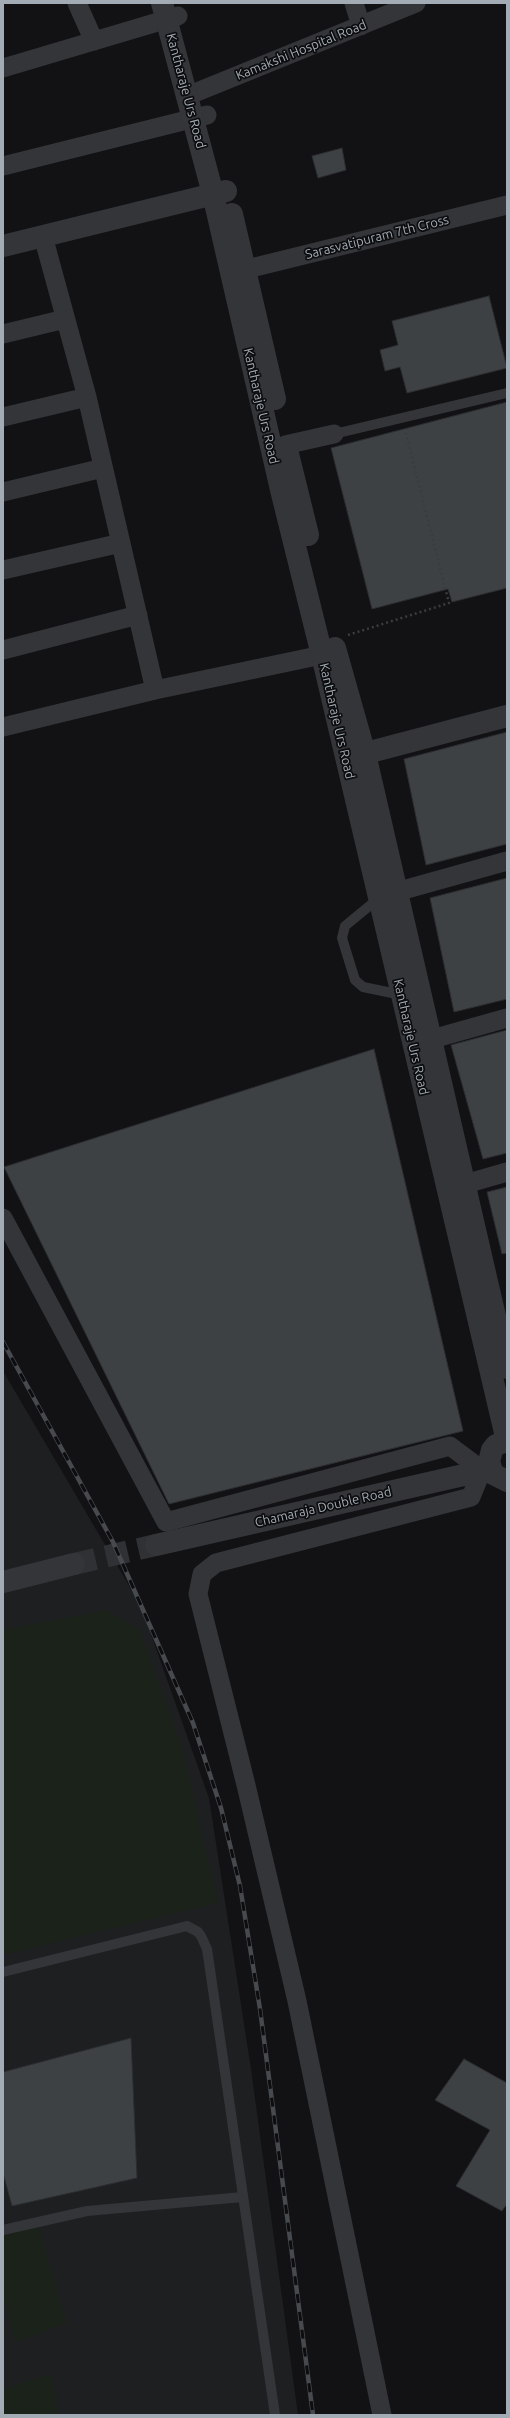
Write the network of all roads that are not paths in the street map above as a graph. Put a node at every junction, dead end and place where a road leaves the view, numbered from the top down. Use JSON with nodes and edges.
{"nodes":[{"id":1,"x":77,"y":3,"type":"edge"},
{"id":2,"x":354,"y":3,"type":"edge"},
{"id":3,"x":416,"y":3,"type":"edge"},
{"id":4,"x":170,"y":10,"type":"edge"},
{"id":5,"x":361,"y":26,"type":"junction"},
{"id":6,"x":94,"y":41,"type":"junction"},
{"id":7,"x":3,"y":68,"type":"edge"},
{"id":8,"x":193,"y":94,"type":"junction"},
{"id":9,"x":200,"y":118,"type":"junction"},
{"id":10,"x":3,"y":166,"type":"edge"},
{"id":11,"x":220,"y":192,"type":"junction"},
{"id":12,"x":507,"y":205,"type":"edge"},
{"id":13,"x":43,"y":236,"type":"junction"},
{"id":14,"x":3,"y":246,"type":"edge"},
{"id":15,"x":247,"y":269,"type":"junction"},
{"id":16,"x":65,"y":319,"type":"junction"},
{"id":17,"x":3,"y":334,"type":"edge"},
{"id":18,"x":507,"y":393,"type":"edge"},
{"id":19,"x":87,"y":397,"type":"junction"},
{"id":20,"x":3,"y":417,"type":"edge"},
{"id":21,"x":334,"y":434,"type":"joint"},
{"id":22,"x":285,"y":445,"type":"junction"},
{"id":23,"x":103,"y":468,"type":"junction"},
{"id":24,"x":3,"y":492,"type":"edge"},
{"id":25,"x":121,"y":543,"type":"junction"},
{"id":26,"x":3,"y":570,"type":"edge"},
{"id":27,"x":138,"y":615,"type":"junction"},
{"id":28,"x":328,"y":647,"type":"junction"},
{"id":29,"x":3,"y":650,"type":"edge"},
{"id":30,"x":155,"y":690,"type":"junction"},
{"id":31,"x":507,"y":716,"type":"edge"},
{"id":32,"x":3,"y":727,"type":"edge"},
{"id":33,"x":356,"y":756,"type":"junction"},
{"id":34,"x":507,"y":861,"type":"edge"},
{"id":35,"x":387,"y":895,"type":"junction"},
{"id":36,"x":402,"y":995,"type":"junction"},
{"id":37,"x":507,"y":1018,"type":"edge"},
{"id":38,"x":422,"y":1042,"type":"junction"},
{"id":39,"x":507,"y":1172,"type":"edge"},
{"id":40,"x":465,"y":1184,"type":"junction"},
{"id":41,"x":3,"y":1218,"type":"edge"},
{"id":42,"x":506,"y":1361,"type":"edge"},
{"id":43,"x":507,"y":1441,"type":"edge"},
{"id":44,"x":493,"y":1473,"type":"edge"},
{"id":45,"x":156,"y":1545,"type":"tunnel mouth"},
{"id":46,"x":74,"y":1564,"type":"tunnel mouth"},
{"id":47,"x":3,"y":1582,"type":"edge"},
{"id":48,"x":3,"y":1972,"type":"edge"},
{"id":49,"x":243,"y":2197,"type":"junction"},
{"id":50,"x":3,"y":2230,"type":"edge"},
{"id":51,"x":275,"y":2415,"type":"edge"},
{"id":52,"x":382,"y":2415,"type":"edge"}],
"edges":[{"from":1,"to":6,"type":"street"},
{"from":2,"to":5,"type":"street"},
{"from":3,"to":5,"type":"street","name":"Kamakshi Hospital Road"},
{"from":4,"to":6,"type":"street"},
{"from":4,"to":8,"type":"street","name":"Kantharaje Urs Road"},
{"from":5,"to":8,"type":"street","name":"Kamakshi Hospital Road"},
{"from":6,"to":7,"type":"street"},
{"from":8,"to":9,"type":"street","name":"Kantharaje Urs Road"},
{"from":9,"to":10,"type":"street"},
{"from":9,"to":11,"type":"street","name":"Kantharaje Urs Road"},
{"from":11,"to":13,"type":"street"},
{"from":11,"to":15,"type":"street","name":"Kantharaje Urs Road"},
{"from":11,"to":28,"type":"street","name":"Kantharaje Urs Road"},
{"from":12,"to":15,"type":"street","name":"Sarasvatipuram 7th Cross"},
{"from":13,"to":14,"type":"street"},
{"from":13,"to":16,"type":"street"},
{"from":15,"to":22,"type":"street","name":"Kantharaje Urs Road"},
{"from":16,"to":17,"type":"street"},
{"from":16,"to":19,"type":"street"},
{"from":18,"to":21,"type":"lane"},
{"from":19,"to":20,"type":"street"},
{"from":19,"to":23,"type":"street"},
{"from":21,"to":22,"type":"street"},
{"from":22,"to":28,"type":"street","name":"Kantharaje Urs Road"},
{"from":23,"to":24,"type":"street"},
{"from":23,"to":25,"type":"street"},
{"from":25,"to":26,"type":"street"},
{"from":25,"to":27,"type":"street"},
{"from":27,"to":29,"type":"street"},
{"from":27,"to":30,"type":"street"},
{"from":28,"to":30,"type":"street"},
{"from":28,"to":33,"type":"street","name":"Kantharaje Urs Road"},
{"from":30,"to":32,"type":"street"},
{"from":31,"to":33,"type":"street"},
{"from":33,"to":35,"type":"street","name":"Kantharaje Urs Road"},
{"from":34,"to":35,"type":"street"},
{"from":35,"to":36,"type":"street","name":"Kantharaje Urs Road"},
{"from":35,"to":36,"type":"lane"},
{"from":35,"to":38,"type":"street","name":"Kantharaje Urs Road"},
{"from":36,"to":38,"type":"street","name":"Kantharaje Urs Road"},
{"from":37,"to":38,"type":"street"},
{"from":38,"to":40,"type":"street","name":"Kantharaje Urs Road"},
{"from":38,"to":43,"type":"street","name":"Kantharaje Urs Road"},
{"from":39,"to":40,"type":"street"},
{"from":40,"to":42,"type":"street","name":"Kantharaje Urs Road"},
{"from":41,"to":44,"type":"street"},
{"from":43,"to":44,"type":"street"},
{"from":44,"to":45,"type":"street","name":"Chamaraja Double Road"},
{"from":44,"to":52,"type":"street"},
{"from":46,"to":47,"type":"street"},
{"from":48,"to":49,"type":"lane"},
{"from":49,"to":50,"type":"lane"},
{"from":49,"to":51,"type":"lane"}]}
